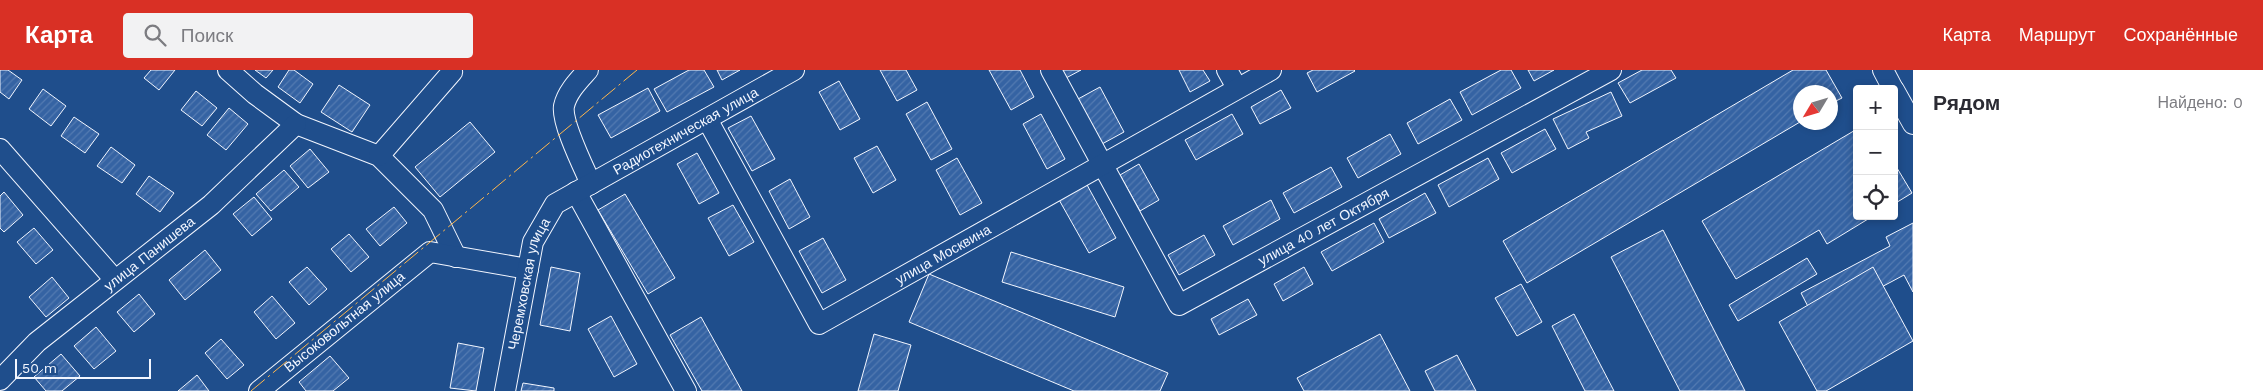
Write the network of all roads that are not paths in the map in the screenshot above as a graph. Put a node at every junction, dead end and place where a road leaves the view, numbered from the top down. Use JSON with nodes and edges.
{"nodes":[{"id":1,"x":228,"y":70,"type":"edge"},
{"id":2,"x":451,"y":70,"type":"edge"},
{"id":3,"x":588,"y":70,"type":"edge"},
{"id":4,"x":794,"y":70,"type":"edge"},
{"id":5,"x":1051,"y":70,"type":"edge"},
{"id":6,"x":1227,"y":70,"type":"edge"},
{"id":7,"x":1271,"y":70,"type":"edge"},
{"id":8,"x":1611,"y":70,"type":"edge"},
{"id":9,"x":1883,"y":70,"type":"edge"},
{"id":10,"x":1892,"y":85,"type":"edge"},
{"id":11,"x":1237,"y":88,"type":"junction"},
{"id":12,"x":1898,"y":96,"type":"edge"},
{"id":13,"x":707,"y":119,"type":"junction"},
{"id":14,"x":296,"y":124,"type":"junction"},
{"id":15,"x":1913,"y":124,"type":"edge"},
{"id":16,"x":0,"y":149,"type":"edge"},
{"id":17,"x":379,"y":156,"type":"junction"},
{"id":18,"x":1102,"y":164,"type":"junction"},
{"id":19,"x":583,"y":188,"type":"junction"},
{"id":20,"x":456,"y":257,"type":"junction"},
{"id":21,"x":528,"y":269,"type":"junction"},
{"id":22,"x":115,"y":280,"type":"junction"},
{"id":23,"x":0,"y":380,"type":"edge"},
{"id":24,"x":259,"y":391,"type":"edge"},
{"id":25,"x":505,"y":391,"type":"edge"},
{"id":26,"x":686,"y":391,"type":"edge"}],
"edges":[{"from":1,"to":14,"type":"street"},
{"from":2,"to":17,"type":"street"},
{"from":3,"to":19,"type":"street"},
{"from":4,"to":13,"type":"street","name":"Радиотехническая улица"},
{"from":5,"to":18,"type":"street"},
{"from":6,"to":11,"type":"street"},
{"from":7,"to":11,"type":"street","name":"улица Москвина"},
{"from":8,"to":18,"type":"street","name":"улица 40 лет Октября"},
{"from":9,"to":10,"type":"street"},
{"from":11,"to":18,"type":"street","name":"улица Москвина"},
{"from":12,"to":15,"type":"street"},
{"from":13,"to":18,"type":"street","name":"улица Москвина"},
{"from":13,"to":19,"type":"street","name":"Радиотехническая улица"},
{"from":14,"to":17,"type":"street"},
{"from":14,"to":22,"type":"street","name":"улица Панишева"},
{"from":16,"to":22,"type":"street"},
{"from":17,"to":20,"type":"street"},
{"from":19,"to":21,"type":"street","name":"Черемховская улица"},
{"from":19,"to":26,"type":"street"},
{"from":20,"to":21,"type":"street"},
{"from":20,"to":24,"type":"street","name":"Высоковольтная улица"},
{"from":21,"to":25,"type":"street","name":"Черемховская улица"},
{"from":22,"to":23,"type":"street","name":"улица Панишева"}]}
